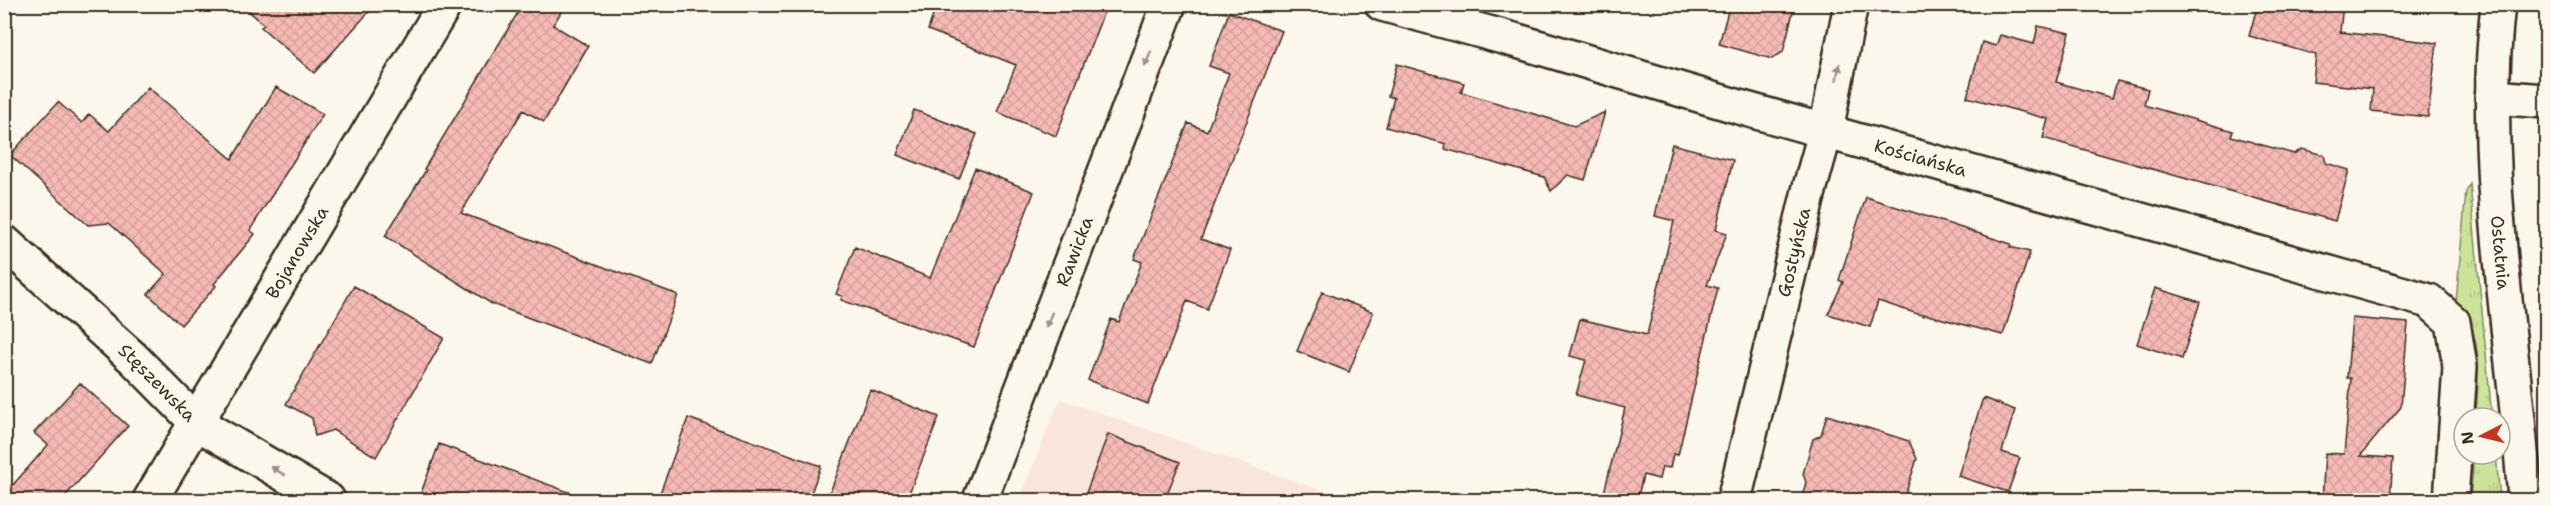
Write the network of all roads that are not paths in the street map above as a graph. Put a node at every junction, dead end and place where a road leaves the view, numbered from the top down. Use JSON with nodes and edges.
{"nodes":[{"id":1,"x":445,"y":4,"type":"edge"},
{"id":2,"x":1169,"y":4,"type":"edge"},
{"id":3,"x":1382,"y":4,"type":"edge"},
{"id":4,"x":1851,"y":4,"type":"edge"},
{"id":5,"x":2498,"y":4,"type":"edge"},
{"id":6,"x":2492,"y":98,"type":"junction"},
{"id":7,"x":2547,"y":101,"type":"edge"},
{"id":8,"x":1826,"y":130,"type":"junction"},
{"id":9,"x":4,"y":242,"type":"edge"},
{"id":10,"x":197,"y":423,"type":"junction"},
{"id":11,"x":150,"y":501,"type":"edge"},
{"id":12,"x":328,"y":501,"type":"edge"},
{"id":13,"x":981,"y":501,"type":"edge"},
{"id":14,"x":1734,"y":501,"type":"edge"},
{"id":15,"x":2451,"y":501,"type":"edge"},
{"id":16,"x":2525,"y":501,"type":"edge"}],
"edges":[{"from":1,"to":10,"type":"street","name":"Bojanowska"},
{"from":2,"to":13,"type":"street","name":"Rawicka","one_way":true},
{"from":3,"to":8,"type":"street","name":"Kościańska"},
{"from":8,"to":4,"type":"street","name":"Gostyńska","one_way":true},
{"from":5,"to":6,"type":"street","name":"Ostatnia"},
{"from":6,"to":7,"type":"street"},
{"from":6,"to":16,"type":"street","name":"Ostatnia"},
{"from":8,"to":14,"type":"street","name":"Gostyńska"},
{"from":8,"to":15,"type":"street","name":"Kościańska"},
{"from":9,"to":10,"type":"street","name":"Stęszewska"},
{"from":10,"to":11,"type":"street","name":"Bojanowska"},
{"from":12,"to":10,"type":"street","name":"Stęszewska","one_way":true}]}
